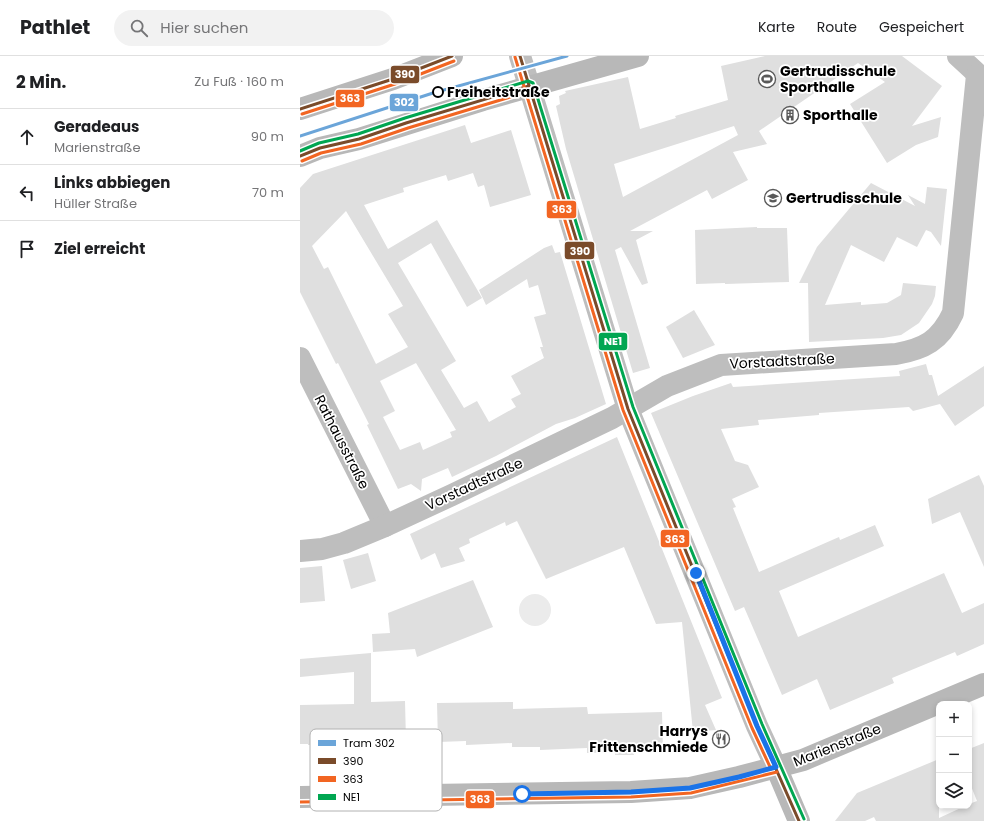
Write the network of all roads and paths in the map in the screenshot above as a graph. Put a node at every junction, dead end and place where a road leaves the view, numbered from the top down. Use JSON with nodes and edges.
{"nodes":[{"id":1,"x":451,"y":56,"type":"edge"},
{"id":2,"x":520,"y":56,"type":"edge"},
{"id":3,"x":638,"y":56,"type":"edge"},
{"id":4,"x":958,"y":56,"type":"edge"},
{"id":5,"x":981,"y":77,"type":"edge"},
{"id":6,"x":529,"y":86,"type":"junction"},
{"id":7,"x":300,"y":109,"type":"edge"},
{"id":8,"x":300,"y":156,"type":"edge"},
{"id":9,"x":300,"y":358,"type":"edge"},
{"id":10,"x":628,"y":409,"type":"junction"},
{"id":11,"x":385,"y":526,"type":"junction"},
{"id":12,"x":300,"y":551,"type":"edge"},
{"id":13,"x":984,"y":684,"type":"edge"},
{"id":14,"x":776,"y":767,"type":"junction"},
{"id":15,"x":442,"y":795,"type":"edge"},
{"id":16,"x":300,"y":797,"type":"edge"},
{"id":17,"x":310,"y":797,"type":"edge"},
{"id":18,"x":798,"y":821,"type":"edge"}],
"edges":[{"from":1,"to":7,"type":"main road"},
{"from":2,"to":6,"type":"street"},
{"from":3,"to":6,"type":"main road"},
{"from":4,"to":5,"type":"street"},
{"from":5,"to":10,"type":"street","name":"Vorstadtstraße"},
{"from":6,"to":8,"type":"main road"},
{"from":6,"to":10,"type":"street"},
{"from":9,"to":11,"type":"street","name":"Rathausstraße"},
{"from":10,"to":11,"type":"street","name":"Vorstadtstraße"},
{"from":10,"to":14,"type":"street"},
{"from":11,"to":12,"type":"street","name":"Vorstadtstraße"},
{"from":13,"to":14,"type":"main road","name":"Marienstraße"},
{"from":14,"to":15,"type":"main road","name":"Marienstraße"},
{"from":14,"to":18,"type":"main road"},
{"from":16,"to":17,"type":"main road","name":"Marienstraße"}]}
